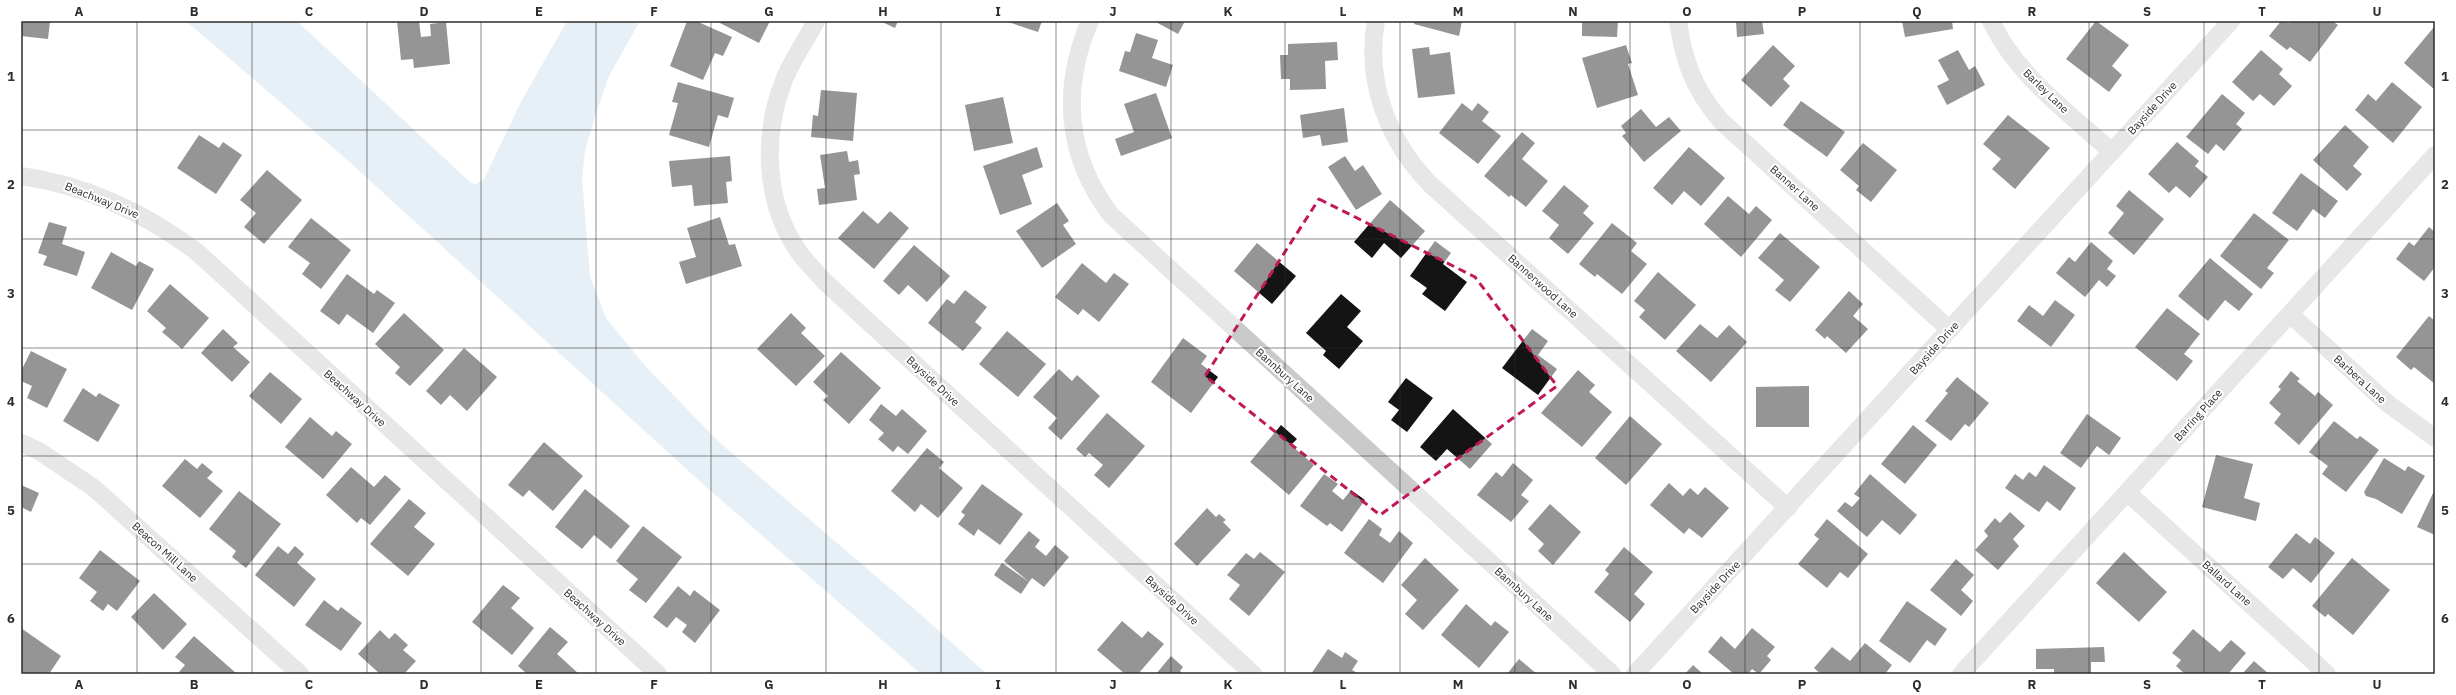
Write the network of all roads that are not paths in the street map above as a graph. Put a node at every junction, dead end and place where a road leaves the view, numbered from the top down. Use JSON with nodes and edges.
{"nodes":[{"id":1,"x":816,"y":21,"type":"edge"},
{"id":2,"x":1090,"y":21,"type":"edge"},
{"id":3,"x":1376,"y":21,"type":"edge"},
{"id":4,"x":1678,"y":21,"type":"edge"},
{"id":5,"x":1991,"y":21,"type":"edge"},
{"id":6,"x":2231,"y":21,"type":"edge"},
{"id":7,"x":2112,"y":152,"type":"junction"},
{"id":8,"x":2435,"y":155,"type":"edge"},
{"id":9,"x":21,"y":176,"type":"edge"},
{"id":10,"x":2290,"y":314,"type":"junction"},
{"id":11,"x":1950,"y":330,"type":"junction"},
{"id":12,"x":2435,"y":438,"type":"edge"},
{"id":13,"x":21,"y":443,"type":"edge"},
{"id":14,"x":2128,"y":493,"type":"junction"},
{"id":15,"x":1788,"y":508,"type":"junction"},
{"id":16,"x":1966,"y":672,"type":"edge"},
{"id":17,"x":300,"y":674,"type":"edge"},
{"id":18,"x":658,"y":674,"type":"edge"},
{"id":19,"x":1253,"y":674,"type":"edge"},
{"id":20,"x":1612,"y":674,"type":"edge"},
{"id":21,"x":1635,"y":674,"type":"edge"},
{"id":22,"x":2327,"y":674,"type":"edge"}],
"edges":[{"from":1,"to":19,"type":"street","name":"Bayside Drive"},
{"from":2,"to":20,"type":"street","name":"Bannbury Lane"},
{"from":3,"to":15,"type":"street","name":"Bannerwood Lane"},
{"from":4,"to":11,"type":"street","name":"Banner Lane"},
{"from":5,"to":7,"type":"street","name":"Barley Lane"},
{"from":6,"to":7,"type":"street","name":"Bayside Drive"},
{"from":7,"to":11,"type":"street","name":"Bayside Drive"},
{"from":8,"to":10,"type":"street","name":"Barring Place"},
{"from":9,"to":18,"type":"street","name":"Beachway Drive"},
{"from":10,"to":12,"type":"street","name":"Barbera Lane"},
{"from":10,"to":14,"type":"street","name":"Barring Place"},
{"from":11,"to":15,"type":"street","name":"Bayside Drive"},
{"from":13,"to":17,"type":"street","name":"Beacon Mill Lane"},
{"from":14,"to":16,"type":"street","name":"Barring Place"},
{"from":14,"to":22,"type":"street","name":"Ballard Lane"},
{"from":15,"to":21,"type":"street","name":"Bayside Drive"}]}
